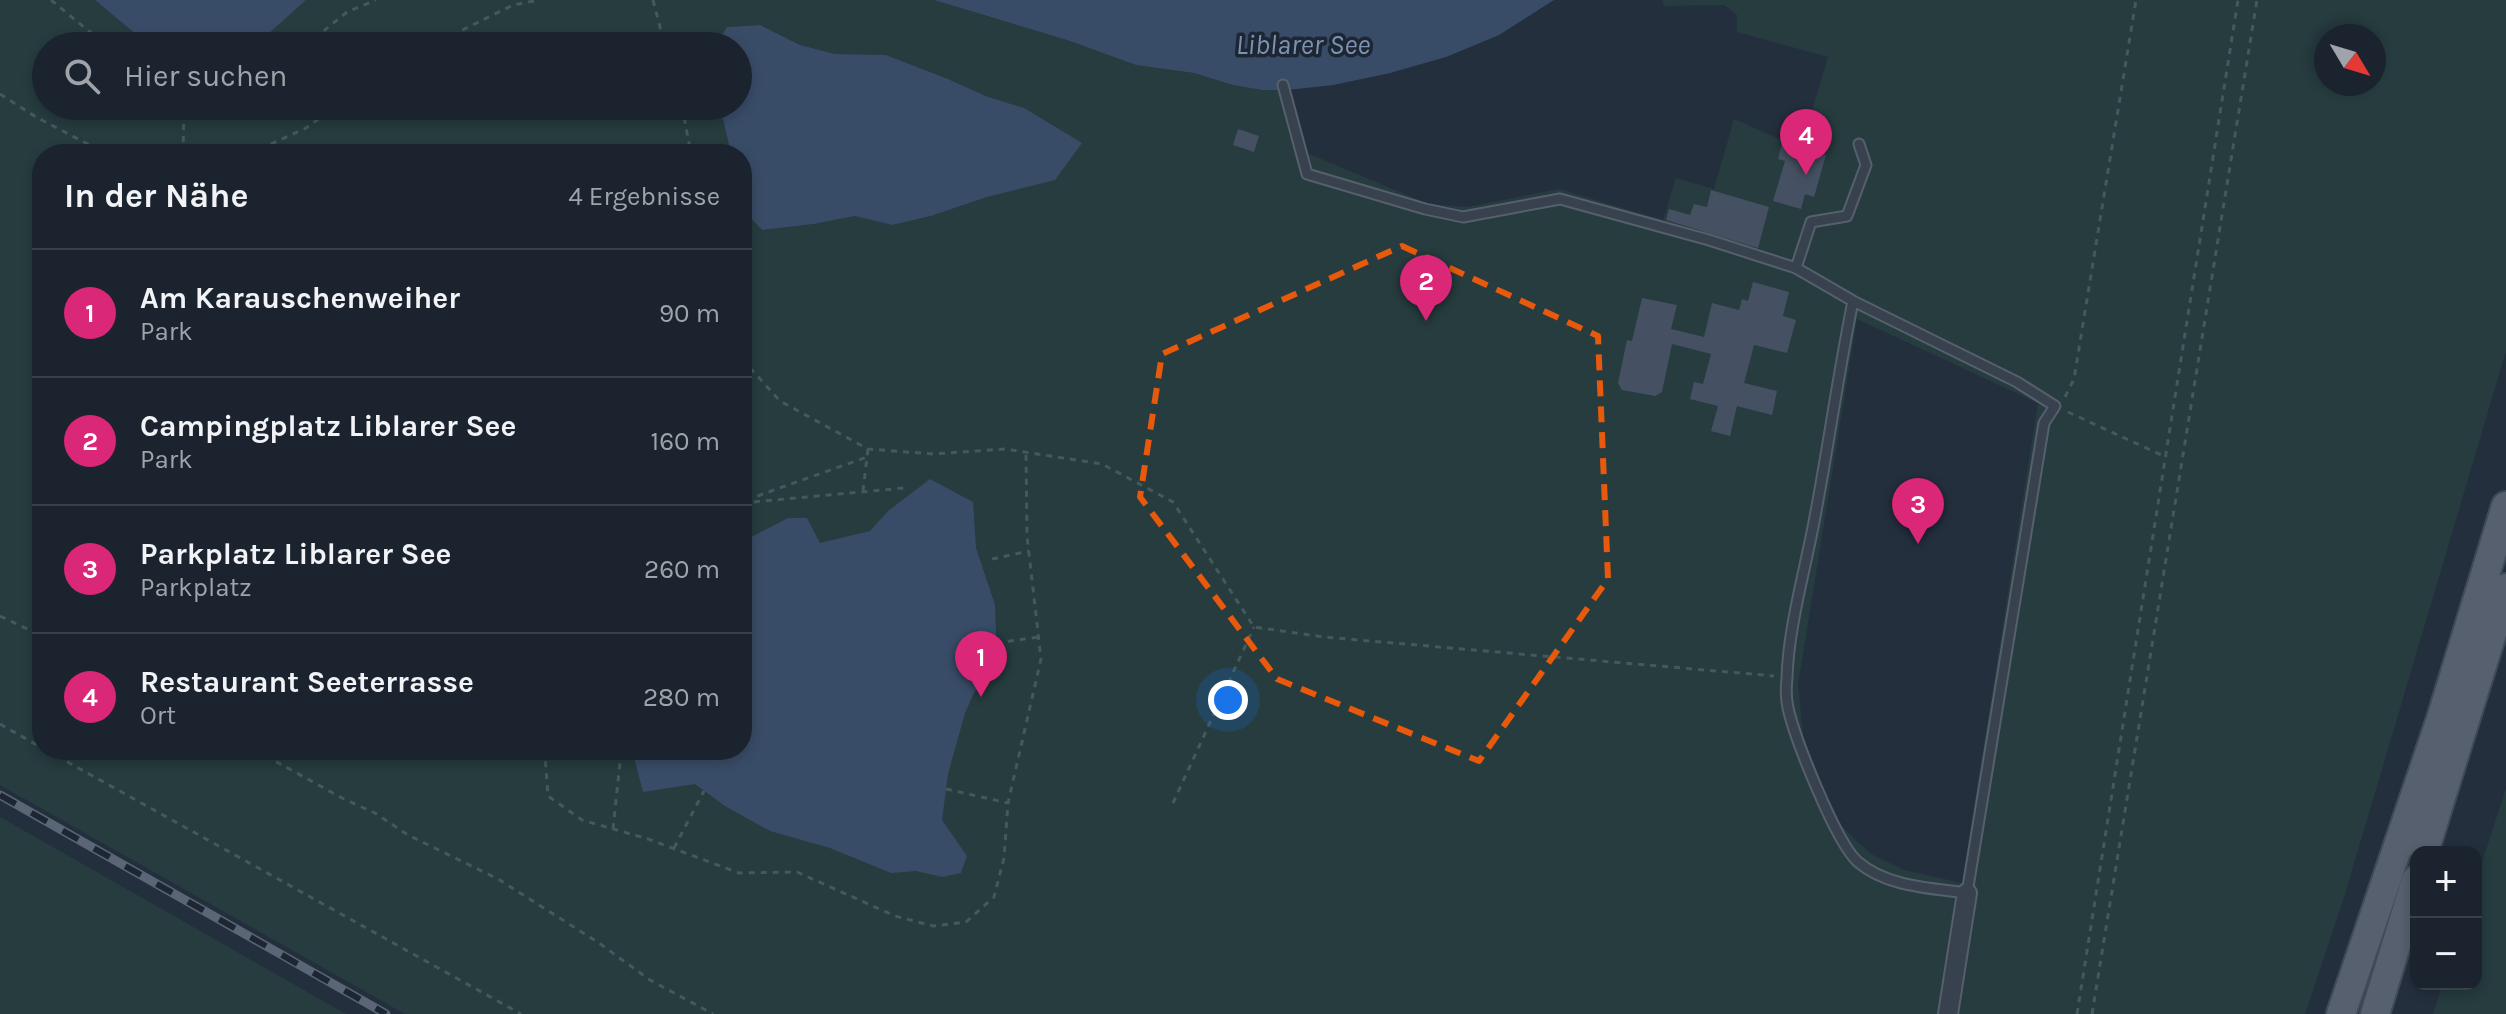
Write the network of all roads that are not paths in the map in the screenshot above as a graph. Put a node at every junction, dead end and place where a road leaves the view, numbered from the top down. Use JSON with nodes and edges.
{"nodes":[{"id":1,"x":1283,"y":85,"type":"dead end"},
{"id":2,"x":1859,"y":144,"type":"dead end"},
{"id":3,"x":1796,"y":268,"type":"junction"},
{"id":4,"x":1853,"y":301,"type":"junction"},
{"id":5,"x":2506,"y":506,"type":"edge"},
{"id":6,"x":2506,"y":588,"type":"edge"},
{"id":7,"x":2426,"y":846,"type":"edge"},
{"id":8,"x":1967,"y":893,"type":"junction"},
{"id":9,"x":2410,"y":900,"type":"edge"},
{"id":10,"x":1948,"y":1014,"type":"edge"},
{"id":11,"x":2341,"y":1014,"type":"edge"},
{"id":12,"x":2375,"y":1014,"type":"edge"}],
"edges":[{"from":1,"to":3,"type":"lane"},
{"from":2,"to":3,"type":"lane"},
{"from":3,"to":4,"type":"lane"},
{"from":4,"to":8,"type":"lane"},
{"from":4,"to":8,"type":"lane"},
{"from":5,"to":11,"type":"main road"},
{"from":6,"to":7,"type":"main road"},
{"from":8,"to":10,"type":"street"},
{"from":9,"to":12,"type":"main road"}]}
